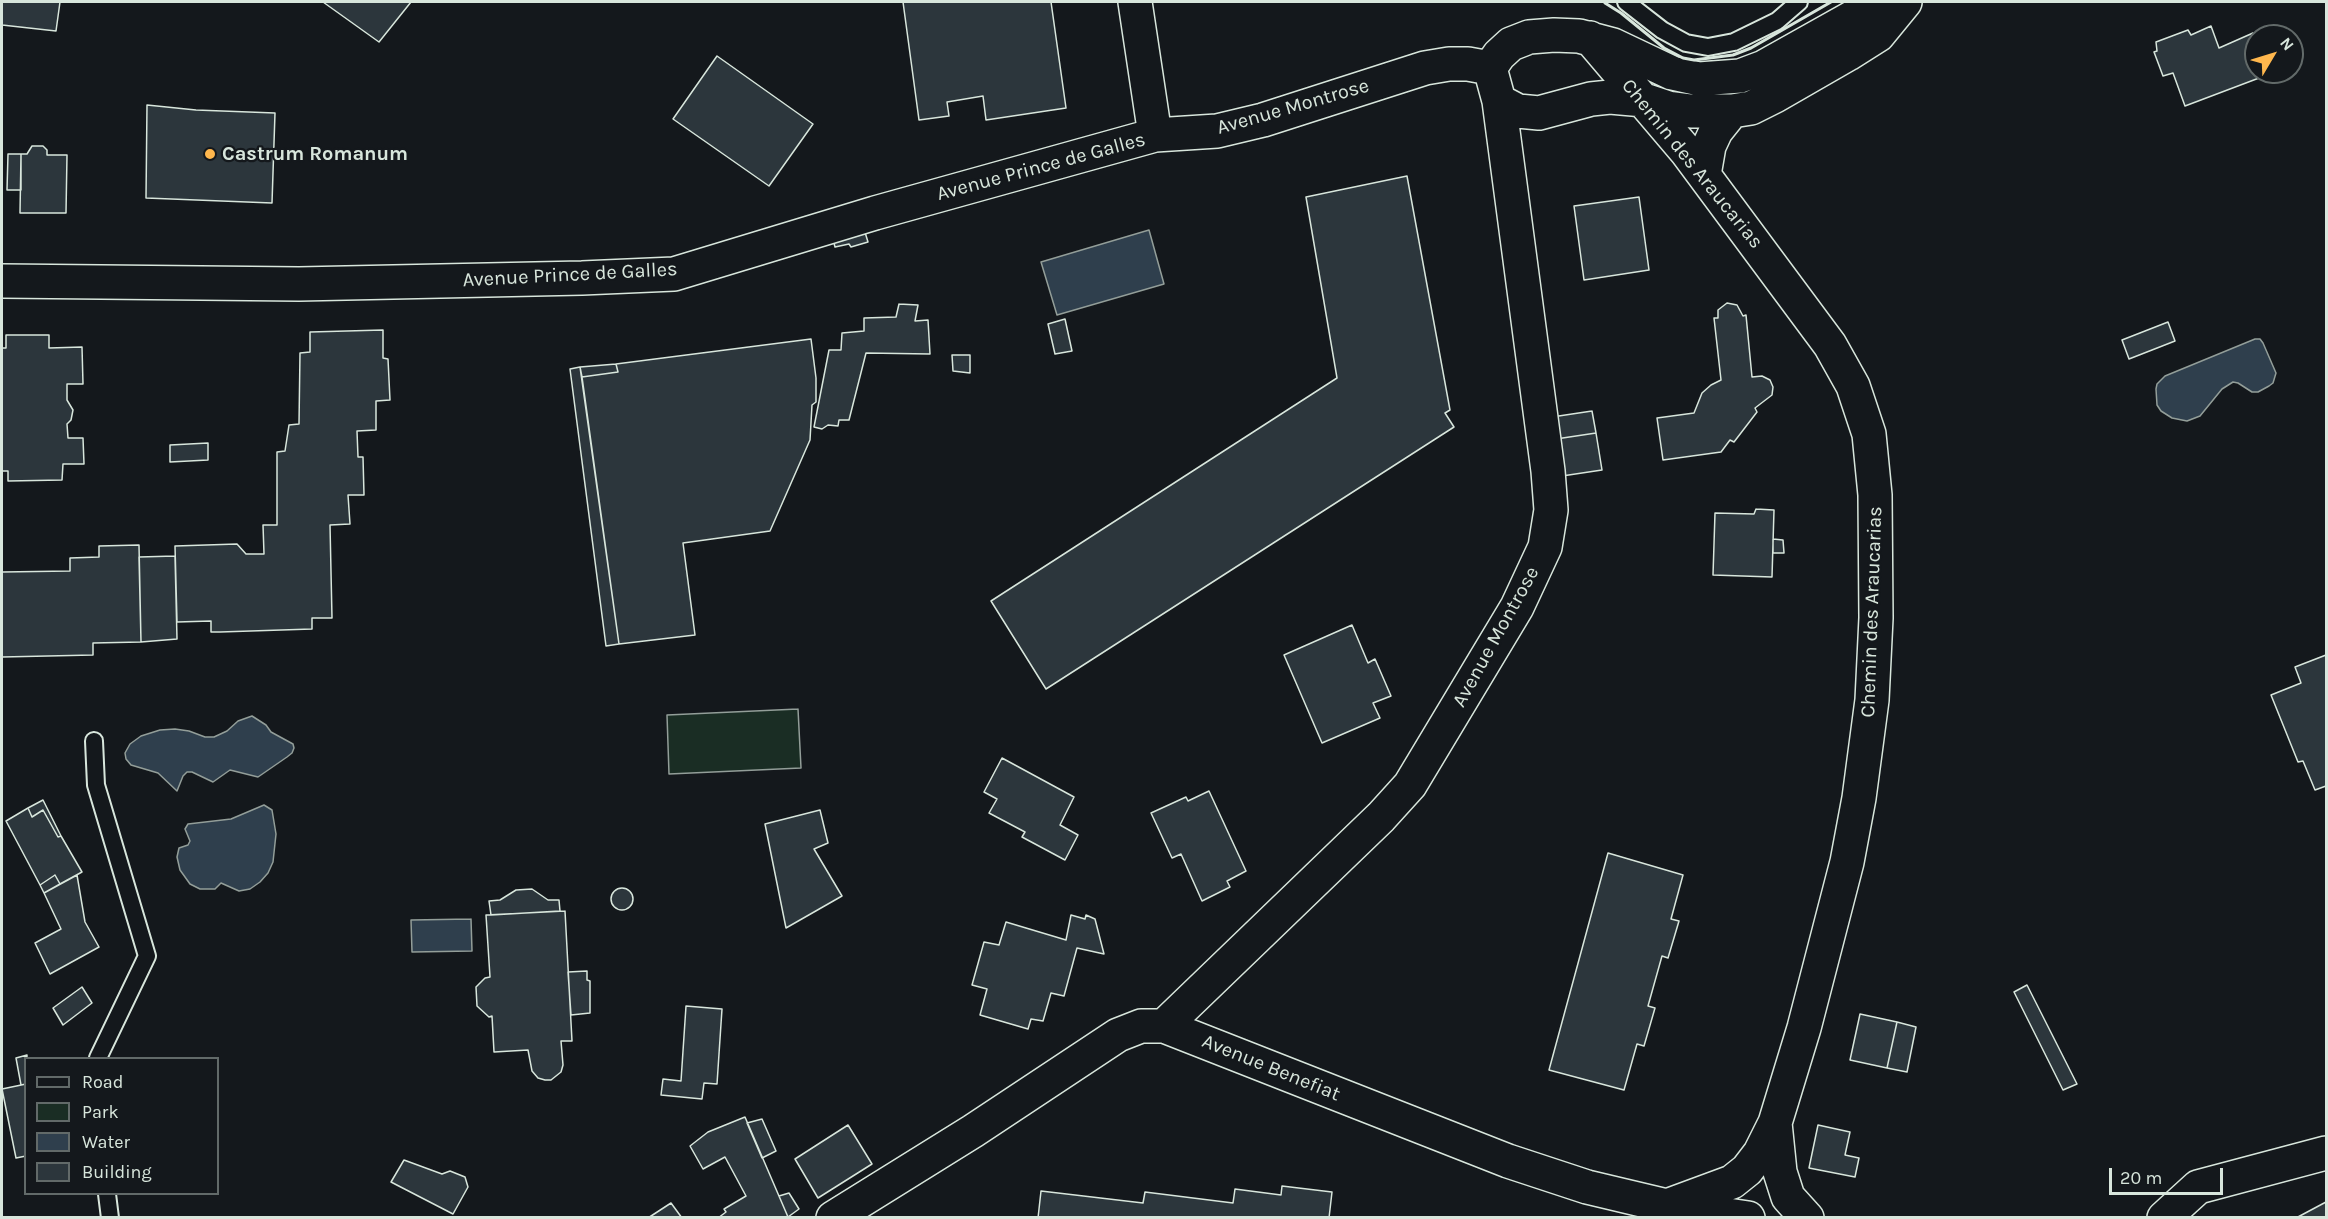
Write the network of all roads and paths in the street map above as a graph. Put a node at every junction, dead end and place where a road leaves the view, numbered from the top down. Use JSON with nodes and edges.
{"nodes":[{"id":1,"x":1135,"y":2,"type":"edge"},
{"id":2,"x":1626,"y":2,"type":"edge"},
{"id":3,"x":1799,"y":2,"type":"edge"},
{"id":4,"x":1896,"y":2,"type":"edge"},
{"id":5,"x":1905,"y":2,"type":"edge"},
{"id":6,"x":1590,"y":38,"type":"junction"},
{"id":7,"x":1490,"y":68,"type":"junction"},
{"id":8,"x":1644,"y":100,"type":"junction"},
{"id":9,"x":1499,"y":101,"type":"junction"},
{"id":10,"x":1732,"y":111,"type":"junction"},
{"id":11,"x":1155,"y":135,"type":"junction"},
{"id":12,"x":1704,"y":175,"type":"junction"},
{"id":13,"x":2,"y":282,"type":"edge"},
{"id":14,"x":94,"y":741,"type":"dead end"},
{"id":15,"x":1164,"y":1026,"type":"junction"},
{"id":16,"x":99,"y":1057,"type":"edge"},
{"id":17,"x":1775,"y":1123,"type":"junction"},
{"id":18,"x":2326,"y":1153,"type":"edge"},
{"id":19,"x":107,"y":1195,"type":"edge"},
{"id":20,"x":1667,"y":1206,"type":"junction"},
{"id":21,"x":110,"y":1218,"type":"edge"},
{"id":22,"x":833,"y":1218,"type":"edge"},
{"id":23,"x":1748,"y":1218,"type":"edge"},
{"id":24,"x":1807,"y":1218,"type":"edge"},
{"id":25,"x":2164,"y":1218,"type":"edge"}],
"edges":[{"from":1,"to":11,"type":"street"},
{"from":2,"to":3,"type":"lane"},
{"from":4,"to":6,"type":"street"},
{"from":5,"to":10,"type":"street"},
{"from":6,"to":7,"type":"street"},
{"from":6,"to":8,"type":"street","name":"Chemin des Araucarias"},
{"from":7,"to":9,"type":"street","name":"Avenue Montrose"},
{"from":7,"to":11,"type":"street","name":"Avenue Montrose"},
{"from":8,"to":9,"type":"street"},
{"from":8,"to":10,"type":"street"},
{"from":8,"to":12,"type":"street","name":"Chemin des Araucarias"},
{"from":9,"to":15,"type":"street","name":"Avenue Montrose"},
{"from":10,"to":12,"type":"street"},
{"from":11,"to":13,"type":"street","name":"Avenue Prince de Galles"},
{"from":12,"to":17,"type":"street","name":"Chemin des Araucarias"},
{"from":14,"to":16,"type":"lane"},
{"from":15,"to":20,"type":"street","name":"Avenue Benefiat"},
{"from":15,"to":22,"type":"street","name":"Avenue Benefiat"},
{"from":17,"to":20,"type":"street","name":"Chemin des Araucarias"},
{"from":17,"to":24,"type":"street"},
{"from":18,"to":25,"type":"street"},
{"from":19,"to":21,"type":"lane"},
{"from":20,"to":23,"type":"street","name":"Avenue Benefiat"}]}
